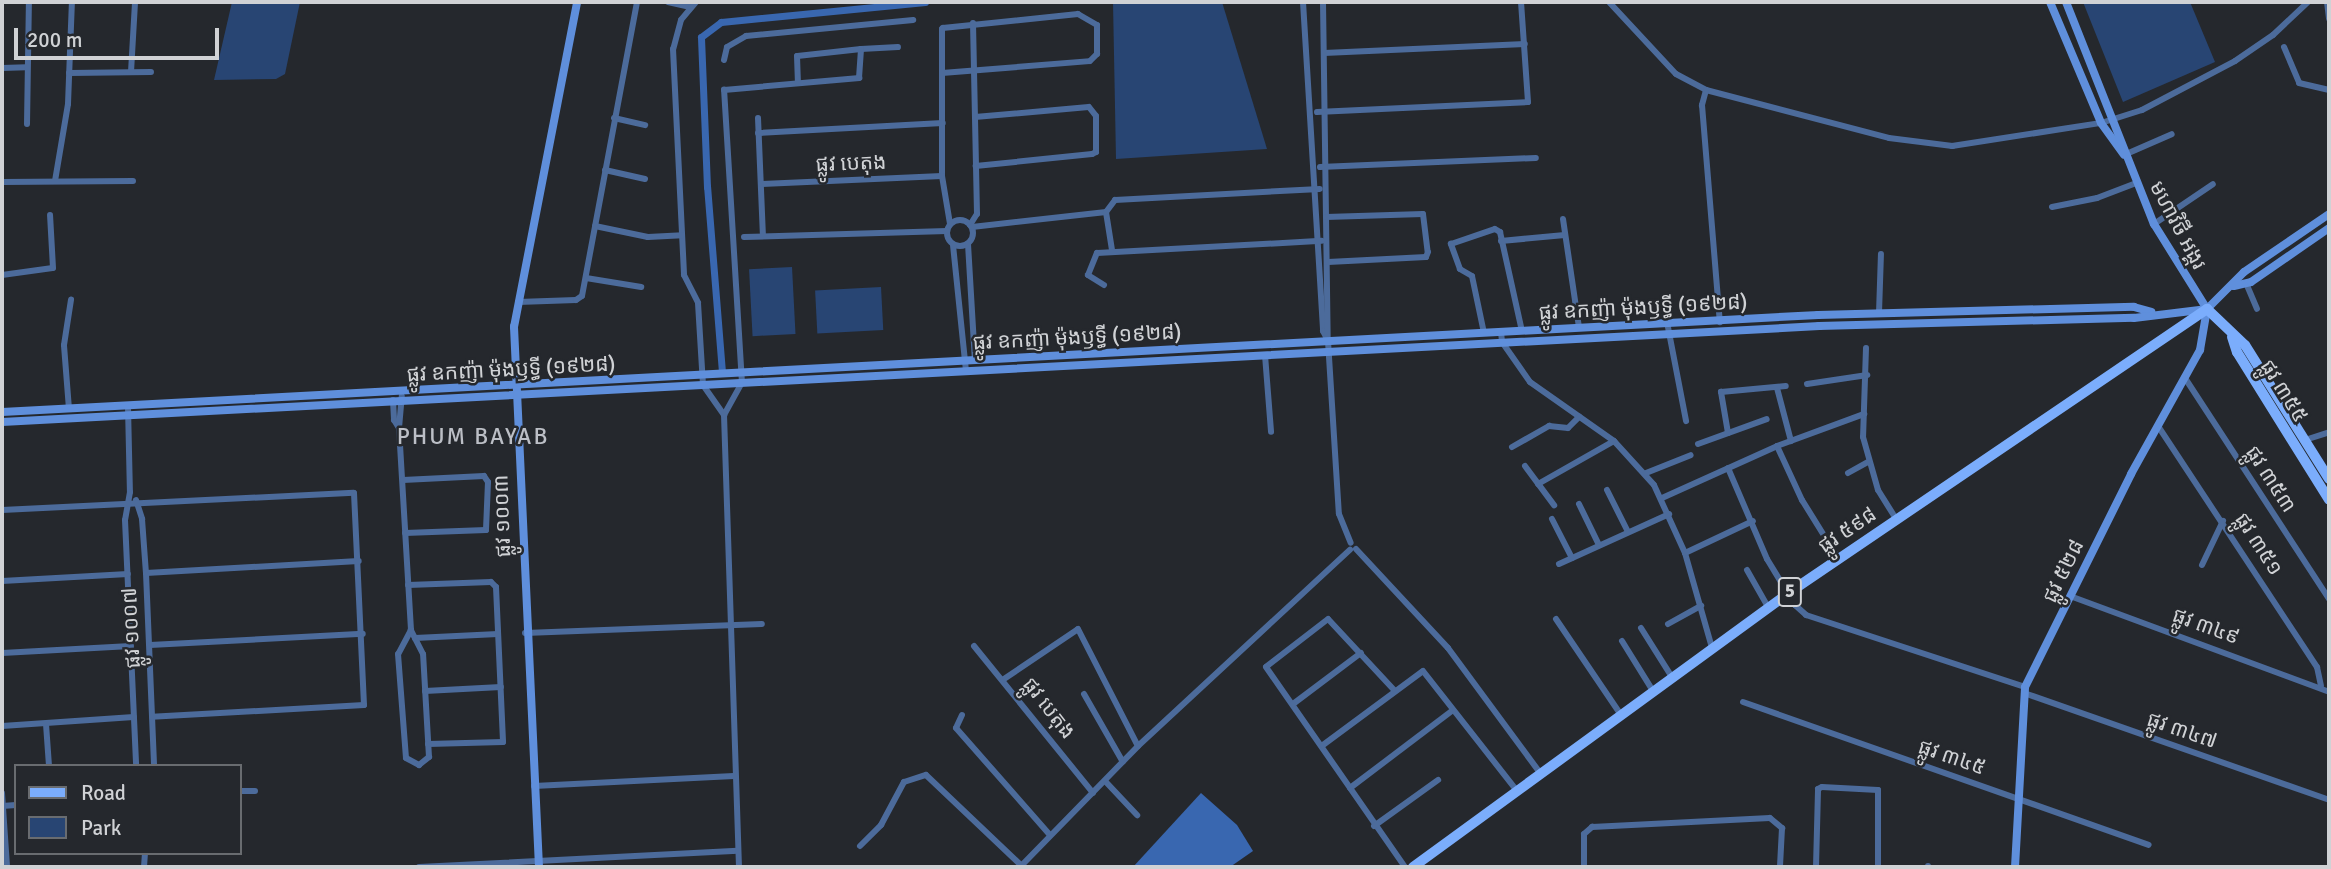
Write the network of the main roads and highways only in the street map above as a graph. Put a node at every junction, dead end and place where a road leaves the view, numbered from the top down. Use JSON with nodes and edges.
{"nodes":[{"id":1,"x":577,"y":2,"type":"edge"},
{"id":2,"x":2050,"y":2,"type":"edge"},
{"id":3,"x":2066,"y":2,"type":"edge"},
{"id":4,"x":2124,"y":155,"type":"junction"},
{"id":5,"x":2329,"y":214,"type":"edge"},
{"id":6,"x":2329,"y":228,"type":"edge"},
{"id":7,"x":2234,"y":286,"type":"junction"},
{"id":8,"x":2207,"y":309,"type":"junction"},
{"id":9,"x":2154,"y":313,"type":"junction"},
{"id":10,"x":1851,"y":314,"type":"junction"},
{"id":11,"x":1852,"y":325,"type":"junction"},
{"id":12,"x":2232,"y":336,"type":"junction"},
{"id":13,"x":516,"y":391,"type":"junction"},
{"id":14,"x":128,"y":411,"type":"junction"},
{"id":15,"x":2,"y":412,"type":"edge"},
{"id":16,"x":2,"y":422,"type":"edge"},
{"id":17,"x":2329,"y":479,"type":"edge"},
{"id":18,"x":2329,"y":500,"type":"edge"},
{"id":19,"x":539,"y":865,"type":"edge"},
{"id":20,"x":1413,"y":867,"type":"edge"},
{"id":21,"x":2015,"y":867,"type":"edge"}],
"edges":[{"from":1,"to":13,"type":"main road","name":"ផ្លូវ ១០០៣"},
{"from":2,"to":4,"type":"main road","name":"មហាវិថី អង្គរ"},
{"from":3,"to":4,"type":"main road","name":"មហាវិថី អង្គរ"},
{"from":4,"to":8,"type":"main road","name":"មហាវិថី អង្គរ"},
{"from":5,"to":7,"type":"main road"},
{"from":6,"to":7,"type":"main road"},
{"from":7,"to":8,"type":"main road"},
{"from":8,"to":9,"type":"main road","name":"ផ្លូវ ឧកញ៉ា ម៉ុងឫទ្ធី (១៩២៨)"},
{"from":8,"to":12,"type":"main road","name":"ផ្លូវ ៣៥៥"},
{"from":8,"to":20,"type":"main road","name":"ផ្លូវ ៥៩៨","number":"5"},
{"from":8,"to":21,"type":"main road","name":"ផ្លូវ ៥២៨"},
{"from":9,"to":10,"type":"main road","name":"ផ្លូវ ឧកញ៉ា ម៉ុងឫទ្ធី (១៩២៨)"},
{"from":9,"to":11,"type":"main road","name":"ផ្លូវ ឧកញ៉ា ម៉ុងឫទ្ធី (១៩២៨)"},
{"from":10,"to":11,"type":"main road"},
{"from":10,"to":13,"type":"main road","name":"ផ្លូវ ឧកញ៉ា ម៉ុងឫទ្ធី (១៩២៨)"},
{"from":11,"to":13,"type":"main road","name":"ផ្លូវ ឧកញ៉ា ម៉ុងឫទ្ធី (១៩២៨)"},
{"from":12,"to":17,"type":"main road","name":"ផ្លូវ ៣៥៥"},
{"from":12,"to":18,"type":"main road","name":"ផ្លូវ ៣៥៥"},
{"from":13,"to":14,"type":"main road","name":"ផ្លូវ ឧកញ៉ា ម៉ុងឫទ្ធី (១៩២៨)"},
{"from":13,"to":19,"type":"main road","name":"ផ្លូវ ១០០៣"},
{"from":14,"to":15,"type":"main road","name":"ផ្លូវ ឧកញ៉ា ម៉ុងឫទ្ធី (១៩២៨)"},
{"from":14,"to":16,"type":"main road","name":"ផ្លូវ ឧកញ៉ា ម៉ុងឫទ្ធី (១៩២៨)"}]}
